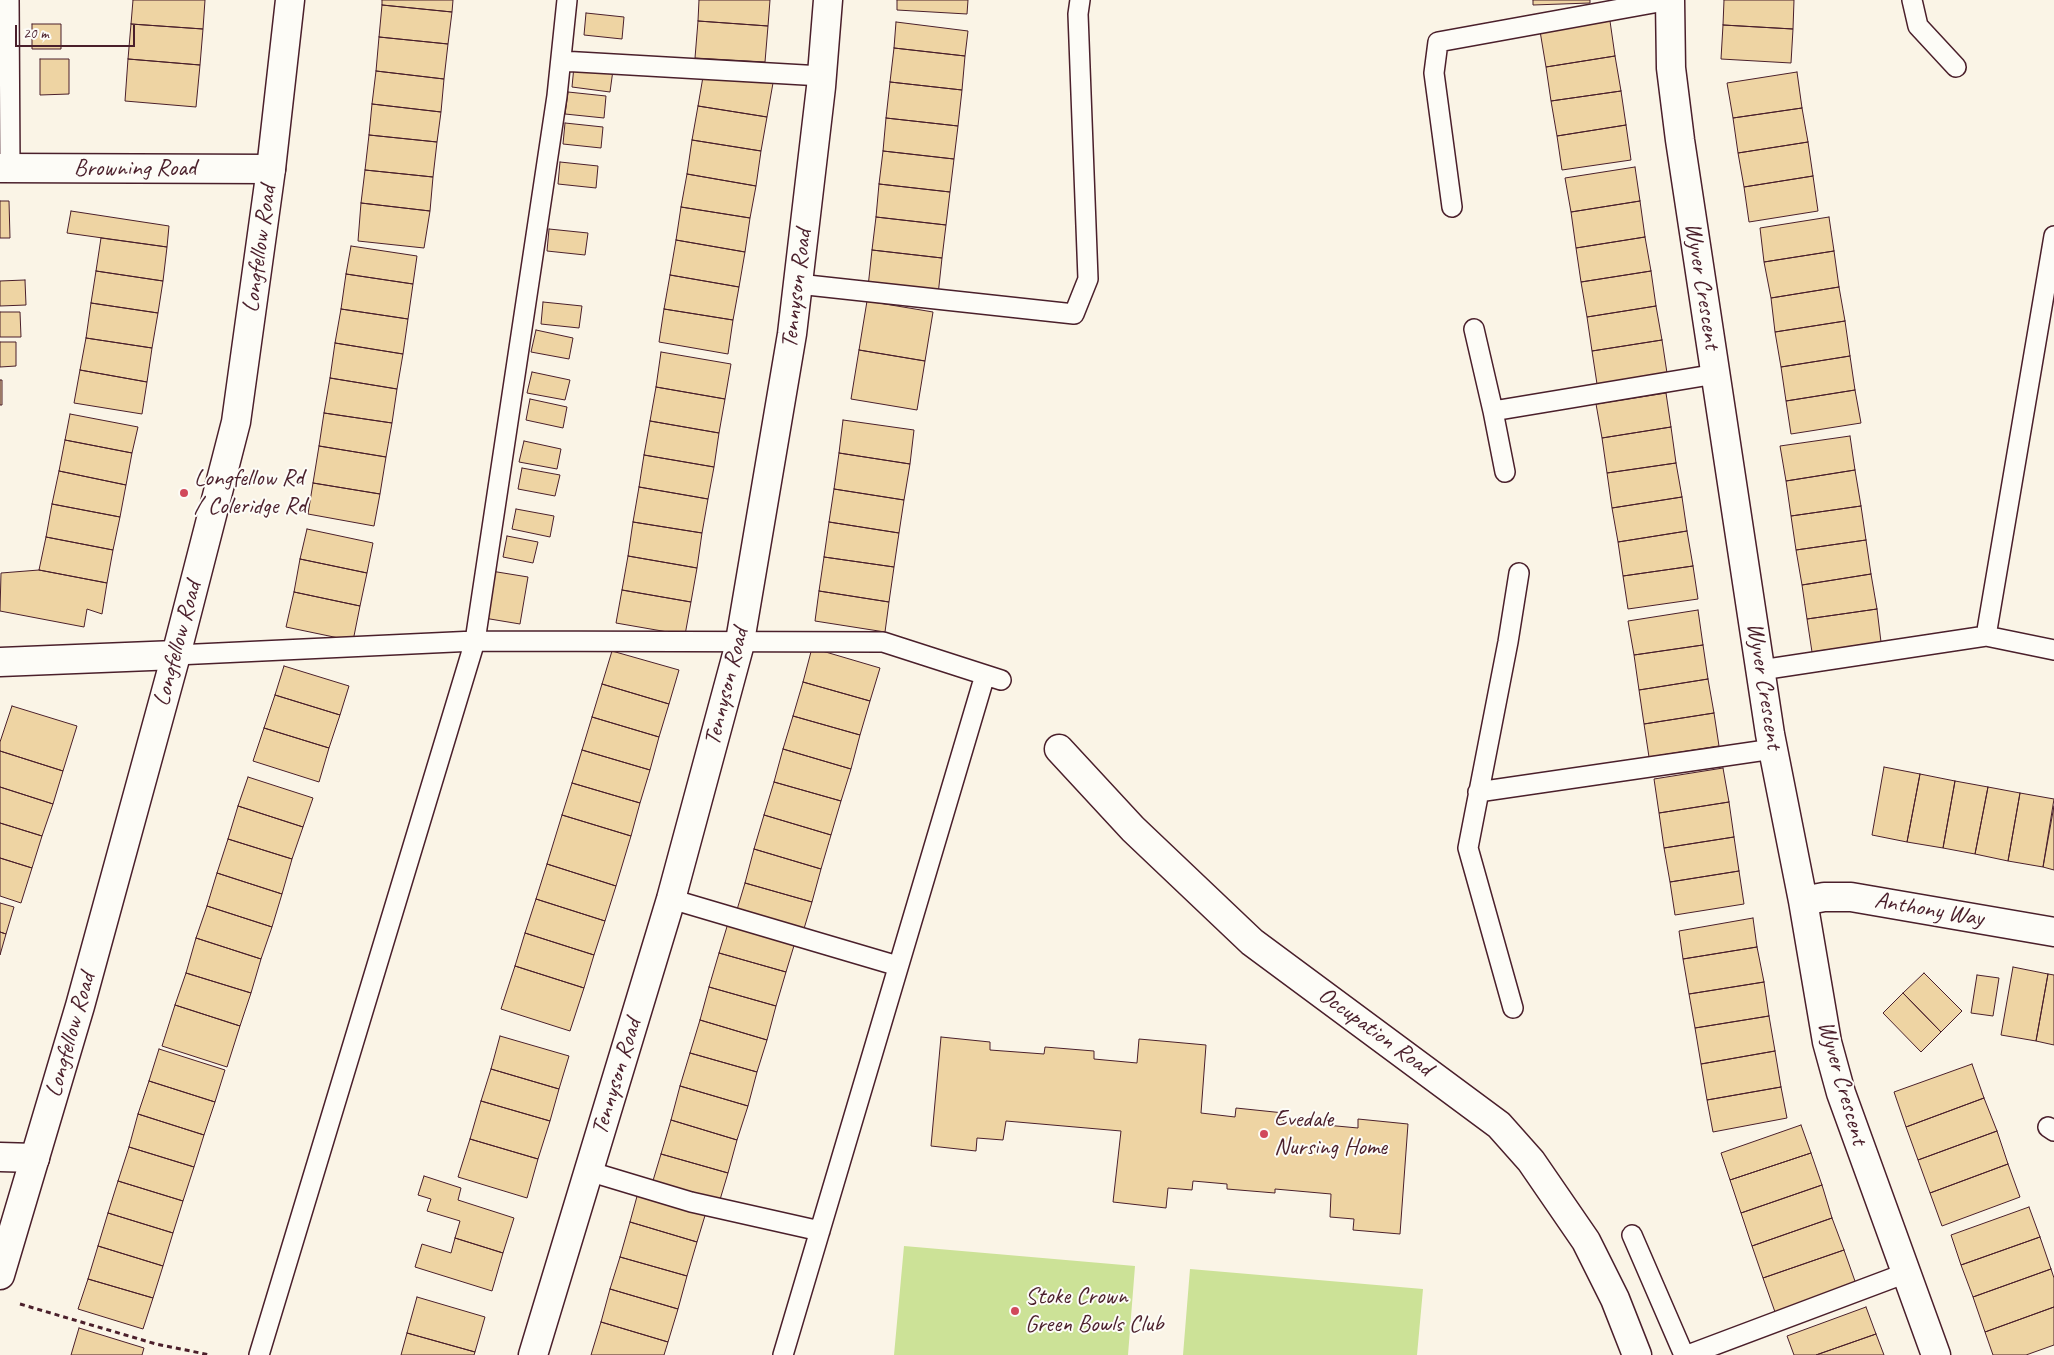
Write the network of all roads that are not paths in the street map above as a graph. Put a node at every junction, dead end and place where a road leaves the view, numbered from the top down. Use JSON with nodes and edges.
{"nodes":[{"id":1,"x":9,"y":0,"type":"edge"},
{"id":2,"x":290,"y":0,"type":"edge"},
{"id":3,"x":567,"y":0,"type":"edge"},
{"id":4,"x":828,"y":0,"type":"edge"},
{"id":5,"x":1080,"y":0,"type":"edge"},
{"id":6,"x":1670,"y":0,"type":"edge"},
{"id":7,"x":1912,"y":0,"type":"edge"},
{"id":8,"x":560,"y":61,"type":"junction"},
{"id":9,"x":1956,"y":67,"type":"dead end"},
{"id":10,"x":822,"y":76,"type":"junction"},
{"id":11,"x":5,"y":168,"type":"edge"},
{"id":12,"x":271,"y":169,"type":"junction"},
{"id":13,"x":1452,"y":207,"type":"dead end"},
{"id":14,"x":2054,"y":236,"type":"edge"},
{"id":15,"x":798,"y":284,"type":"junction"},
{"id":16,"x":1474,"y":330,"type":"dead end"},
{"id":17,"x":1716,"y":374,"type":"junction"},
{"id":18,"x":1494,"y":411,"type":"junction"},
{"id":19,"x":1505,"y":472,"type":"dead end"},
{"id":20,"x":1519,"y":573,"type":"dead end"},
{"id":21,"x":1986,"y":636,"type":"junction"},
{"id":22,"x":475,"y":641,"type":"junction"},
{"id":23,"x":740,"y":642,"type":"junction"},
{"id":24,"x":2054,"y":650,"type":"edge"},
{"id":25,"x":176,"y":655,"type":"junction"},
{"id":26,"x":0,"y":662,"type":"edge"},
{"id":27,"x":1761,"y":670,"type":"junction"},
{"id":28,"x":1059,"y":749,"type":"dead end"},
{"id":29,"x":1773,"y":749,"type":"junction"},
{"id":30,"x":1478,"y":792,"type":"junction"},
{"id":31,"x":671,"y":899,"type":"junction"},
{"id":32,"x":1803,"y":901,"type":"junction"},
{"id":33,"x":2054,"y":932,"type":"edge"},
{"id":34,"x":898,"y":966,"type":"junction"},
{"id":35,"x":1513,"y":1008,"type":"dead end"},
{"id":36,"x":0,"y":1157,"type":"edge"},
{"id":37,"x":35,"y":1158,"type":"junction"},
{"id":38,"x":588,"y":1171,"type":"junction"},
{"id":39,"x":820,"y":1231,"type":"junction"},
{"id":40,"x":1632,"y":1235,"type":"dead end"},
{"id":41,"x":1906,"y":1273,"type":"junction"},
{"id":42,"x":0,"y":1275,"type":"edge"},
{"id":43,"x":259,"y":1355,"type":"edge"},
{"id":44,"x":533,"y":1355,"type":"edge"},
{"id":45,"x":783,"y":1355,"type":"edge"},
{"id":46,"x":1636,"y":1355,"type":"edge"},
{"id":47,"x":1686,"y":1355,"type":"edge"},
{"id":48,"x":1936,"y":1355,"type":"edge"}],
"edges":[{"from":1,"to":11,"type":"lane"},
{"from":2,"to":12,"type":"street","name":"Longfellow Road"},
{"from":3,"to":8,"type":"lane"},
{"from":4,"to":10,"type":"street","name":"Tennyson Road"},
{"from":5,"to":15,"type":"lane"},
{"from":6,"to":13,"type":"lane"},
{"from":6,"to":17,"type":"street","name":"Wyver Crescent"},
{"from":7,"to":9,"type":"lane"},
{"from":8,"to":10,"type":"lane"},
{"from":8,"to":22,"type":"lane"},
{"from":10,"to":15,"type":"street","name":"Tennyson Road"},
{"from":11,"to":12,"type":"street","name":"Browning Road"},
{"from":12,"to":25,"type":"street","name":"Longfellow Road"},
{"from":14,"to":21,"type":"lane"},
{"from":15,"to":23,"type":"street","name":"Tennyson Road"},
{"from":16,"to":18,"type":"lane"},
{"from":17,"to":18,"type":"lane"},
{"from":17,"to":27,"type":"street","name":"Wyver Crescent"},
{"from":18,"to":19,"type":"lane"},
{"from":20,"to":30,"type":"lane"},
{"from":21,"to":24,"type":"lane"},
{"from":21,"to":27,"type":"lane"},
{"from":22,"to":23,"type":"lane"},
{"from":22,"to":25,"type":"lane"},
{"from":22,"to":43,"type":"lane"},
{"from":23,"to":31,"type":"street","name":"Tennyson Road"},
{"from":23,"to":34,"type":"lane"},
{"from":25,"to":26,"type":"street"},
{"from":25,"to":37,"type":"street","name":"Longfellow Road"},
{"from":27,"to":29,"type":"street","name":"Wyver Crescent"},
{"from":28,"to":46,"type":"street","name":"Occupation Road"},
{"from":29,"to":30,"type":"lane"},
{"from":29,"to":32,"type":"street","name":"Wyver Crescent"},
{"from":30,"to":35,"type":"lane"},
{"from":31,"to":34,"type":"lane"},
{"from":31,"to":38,"type":"street","name":"Tennyson Road"},
{"from":32,"to":33,"type":"street","name":"Anthony Way"},
{"from":32,"to":41,"type":"street","name":"Wyver Crescent"},
{"from":34,"to":39,"type":"lane"},
{"from":36,"to":37,"type":"street"},
{"from":37,"to":42,"type":"street","name":"Longfellow Road"},
{"from":38,"to":39,"type":"lane"},
{"from":38,"to":44,"type":"street","name":"Tennyson Road"},
{"from":39,"to":45,"type":"lane"},
{"from":40,"to":47,"type":"lane"},
{"from":41,"to":47,"type":"lane"},
{"from":41,"to":48,"type":"street","name":"Wyver Crescent"}]}
